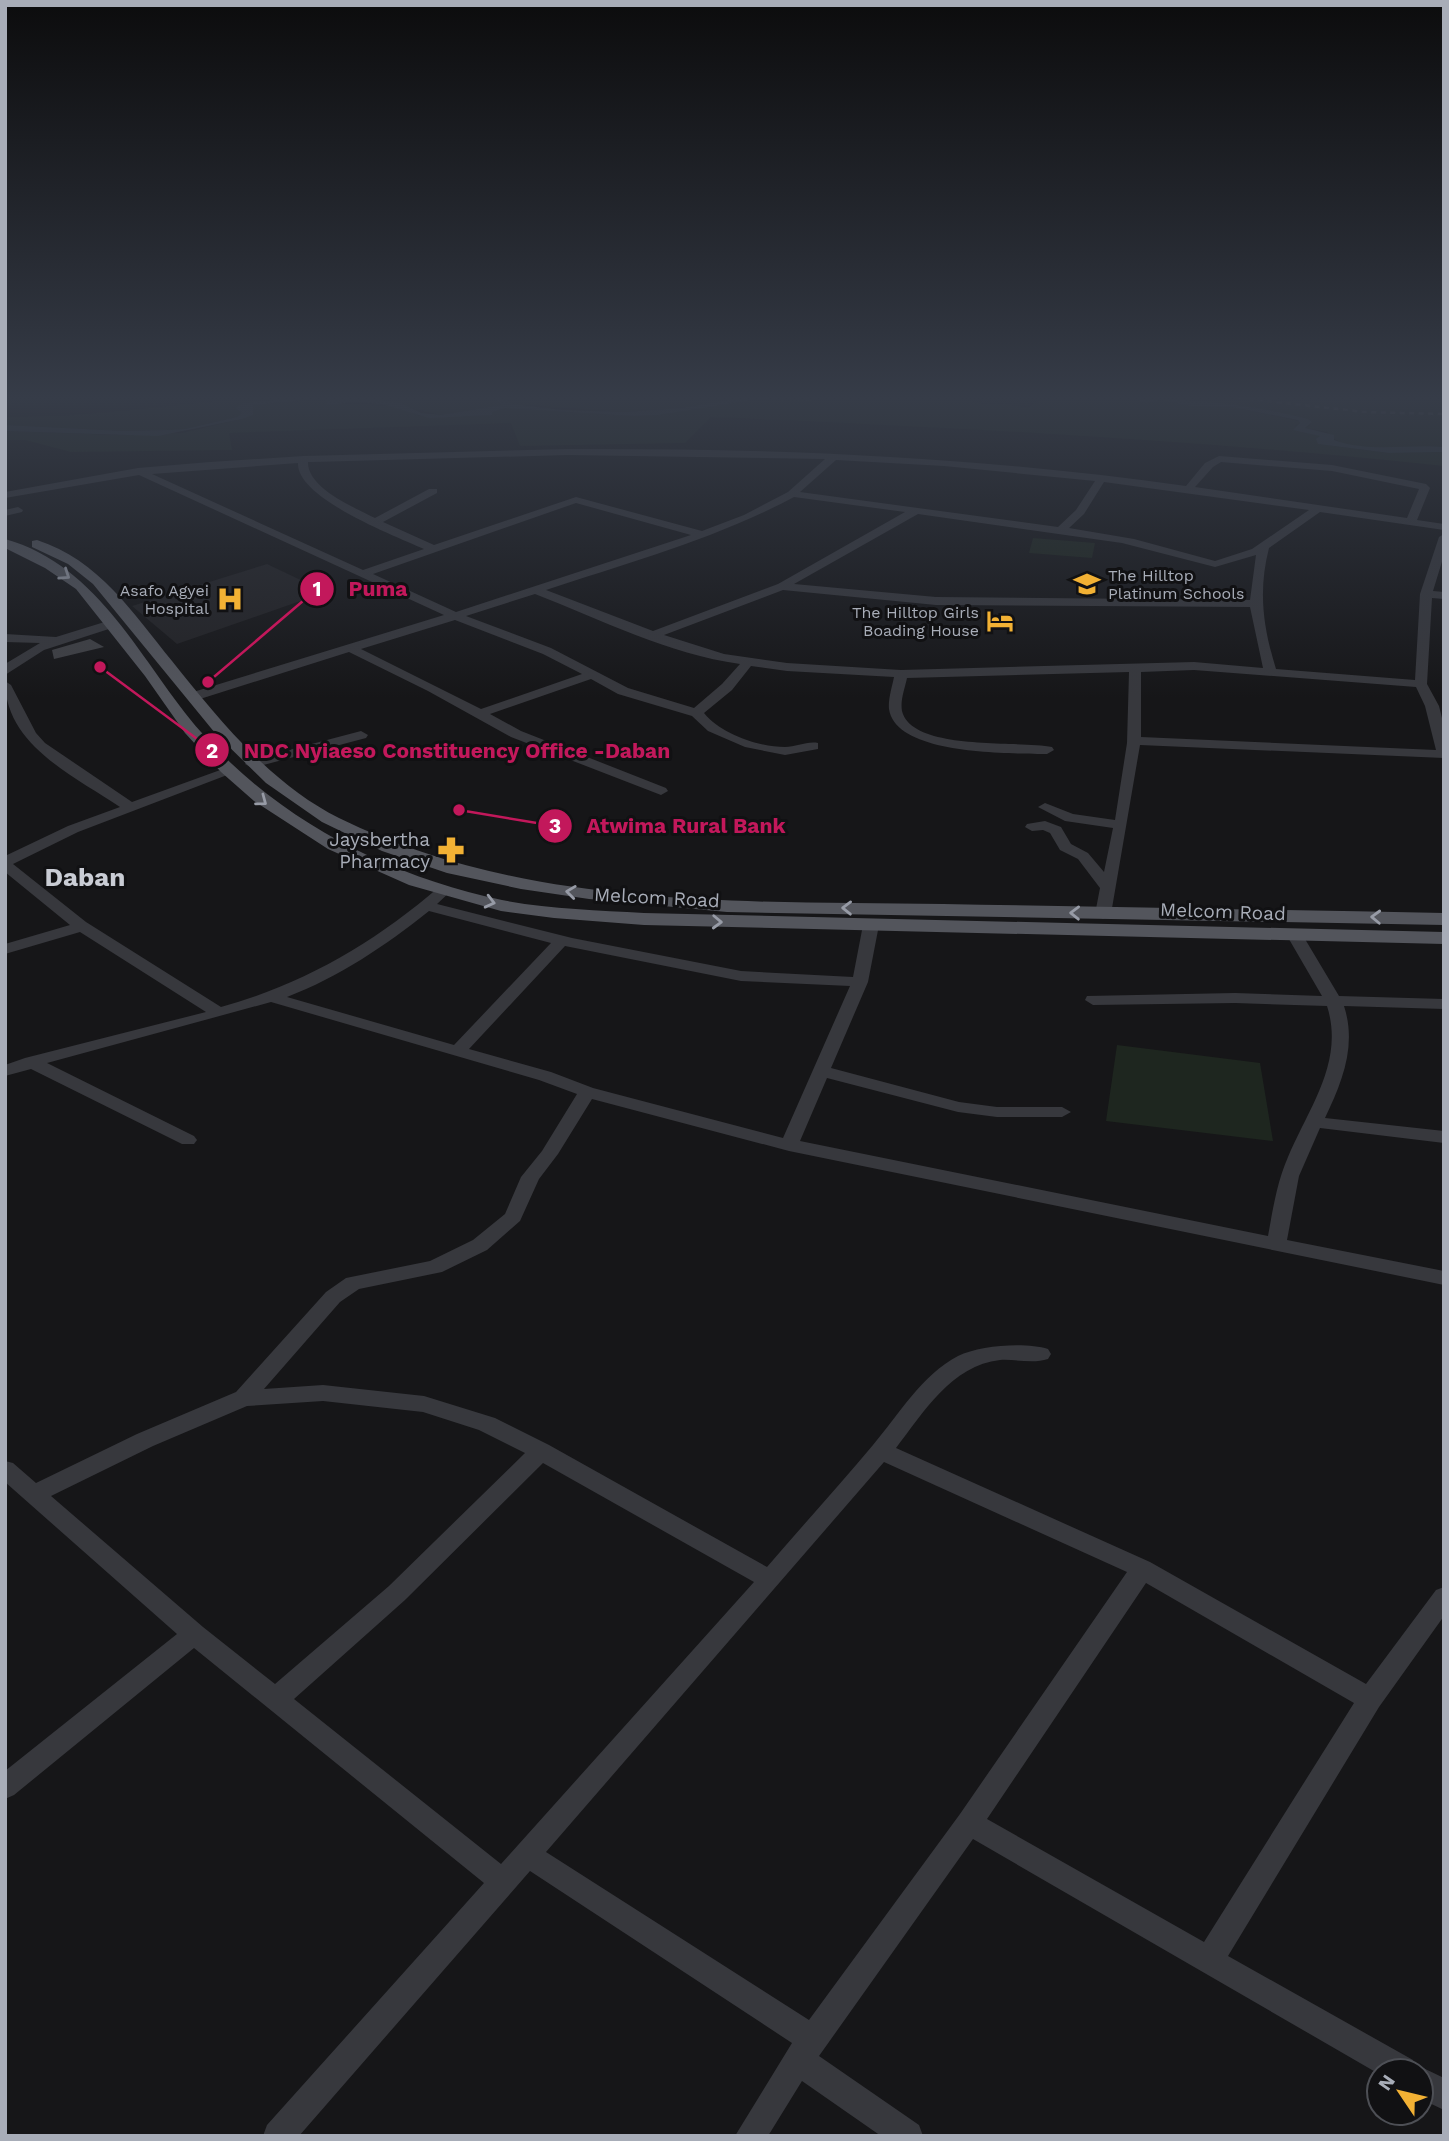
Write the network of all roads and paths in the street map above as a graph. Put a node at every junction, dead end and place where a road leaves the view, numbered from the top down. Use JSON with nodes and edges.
{"nodes":[{"id":1,"x":196,"y":498,"type":"edge"},
{"id":2,"x":335,"y":498,"type":"edge"},
{"id":3,"x":420,"y":498,"type":"edge"},
{"id":4,"x":785,"y":498,"type":"edge"},
{"id":5,"x":819,"y":498,"type":"edge"},
{"id":6,"x":1089,"y":498,"type":"edge"},
{"id":7,"x":1234,"y":498,"type":"edge"},
{"id":8,"x":1422,"y":498,"type":"edge"},
{"id":9,"x":18,"y":510,"type":"dead end"},
{"id":10,"x":1316,"y":510,"type":"junction"},
{"id":11,"x":914,"y":512,"type":"junction"},
{"id":12,"x":5,"y":513,"type":"edge"},
{"id":13,"x":375,"y":522,"type":"junction"},
{"id":14,"x":1410,"y":523,"type":"junction"},
{"id":15,"x":1444,"y":527,"type":"edge"},
{"id":16,"x":5,"y":530,"type":"edge"},
{"id":17,"x":1061,"y":530,"type":"junction"},
{"id":18,"x":703,"y":534,"type":"junction"},
{"id":19,"x":1444,"y":537,"type":"edge"},
{"id":20,"x":5,"y":543,"type":"edge"},
{"id":21,"x":1264,"y":548,"type":"junction"},
{"id":22,"x":435,"y":550,"type":"junction"},
{"id":23,"x":362,"y":575,"type":"junction"},
{"id":24,"x":782,"y":586,"type":"junction"},
{"id":25,"x":536,"y":590,"type":"junction"},
{"id":26,"x":1426,"y":594,"type":"junction"},
{"id":27,"x":1444,"y":596,"type":"edge"},
{"id":28,"x":1254,"y":604,"type":"junction"},
{"id":29,"x":454,"y":616,"type":"junction"},
{"id":30,"x":111,"y":624,"type":"junction"},
{"id":31,"x":650,"y":636,"type":"junction"},
{"id":32,"x":5,"y":638,"type":"edge"},
{"id":33,"x":59,"y":640,"type":"junction"},
{"id":34,"x":348,"y":647,"type":"junction"},
{"id":35,"x":748,"y":662,"type":"junction"},
{"id":36,"x":1135,"y":667,"type":"junction"},
{"id":37,"x":1270,"y":670,"type":"junction"},
{"id":38,"x":5,"y":671,"type":"edge"},
{"id":39,"x":901,"y":674,"type":"junction"},
{"id":40,"x":592,"y":675,"type":"junction"},
{"id":41,"x":1421,"y":684,"type":"junction"},
{"id":42,"x":5,"y":685,"type":"edge"},
{"id":43,"x":195,"y":696,"type":"junction"},
{"id":44,"x":171,"y":701,"type":"junction"},
{"id":45,"x":697,"y":713,"type":"junction"},
{"id":46,"x":479,"y":714,"type":"junction"},
{"id":47,"x":361,"y":735,"type":"dead end"},
{"id":48,"x":1134,"y":741,"type":"junction"},
{"id":49,"x":813,"y":746,"type":"dead end"},
{"id":50,"x":1047,"y":750,"type":"dead end"},
{"id":51,"x":1444,"y":754,"type":"edge"},
{"id":52,"x":252,"y":764,"type":"junction"},
{"id":53,"x":228,"y":772,"type":"junction"},
{"id":54,"x":661,"y":791,"type":"dead end"},
{"id":55,"x":129,"y":807,"type":"junction"},
{"id":56,"x":1045,"y":807,"type":"dead end"},
{"id":57,"x":1121,"y":825,"type":"junction"},
{"id":58,"x":1032,"y":827,"type":"dead end"},
{"id":59,"x":5,"y":863,"type":"edge"},
{"id":60,"x":463,"y":872,"type":"junction"},
{"id":61,"x":1108,"y":888,"type":"junction"},
{"id":62,"x":444,"y":890,"type":"junction"},
{"id":63,"x":426,"y":906,"type":"junction"},
{"id":64,"x":1103,"y":914,"type":"junction"},
{"id":65,"x":1444,"y":919,"type":"edge"},
{"id":66,"x":871,"y":925,"type":"junction"},
{"id":67,"x":81,"y":927,"type":"junction"},
{"id":68,"x":1294,"y":934,"type":"junction"},
{"id":69,"x":1444,"y":938,"type":"edge"},
{"id":70,"x":562,"y":940,"type":"junction"},
{"id":71,"x":5,"y":949,"type":"edge"},
{"id":72,"x":860,"y":982,"type":"junction"},
{"id":73,"x":270,"y":997,"type":"junction"},
{"id":74,"x":1332,"y":999,"type":"junction"},
{"id":75,"x":1093,"y":1000,"type":"dead end"},
{"id":76,"x":1444,"y":1004,"type":"edge"},
{"id":77,"x":219,"y":1013,"type":"junction"},
{"id":78,"x":458,"y":1051,"type":"junction"},
{"id":79,"x":31,"y":1062,"type":"junction"},
{"id":80,"x":5,"y":1071,"type":"edge"},
{"id":81,"x":821,"y":1071,"type":"junction"},
{"id":82,"x":587,"y":1092,"type":"junction"},
{"id":83,"x":1062,"y":1112,"type":"dead end"},
{"id":84,"x":1312,"y":1122,"type":"junction"},
{"id":85,"x":1444,"y":1137,"type":"edge"},
{"id":86,"x":188,"y":1140,"type":"dead end"},
{"id":87,"x":789,"y":1145,"type":"junction"},
{"id":88,"x":1276,"y":1244,"type":"junction"},
{"id":89,"x":1444,"y":1279,"type":"edge"},
{"id":90,"x":1041,"y":1354,"type":"dead end"},
{"id":91,"x":244,"y":1398,"type":"junction"},
{"id":92,"x":541,"y":1451,"type":"junction"},
{"id":93,"x":881,"y":1451,"type":"junction"},
{"id":94,"x":16,"y":1482,"type":"edge"},
{"id":95,"x":1142,"y":1569,"type":"junction"},
{"id":96,"x":770,"y":1580,"type":"junction"},
{"id":97,"x":1444,"y":1597,"type":"edge"},
{"id":98,"x":194,"y":1633,"type":"junction"},
{"id":99,"x":1370,"y":1699,"type":"junction"},
{"id":100,"x":275,"y":1700,"type":"junction"},
{"id":101,"x":5,"y":1787,"type":"edge"},
{"id":102,"x":969,"y":1823,"type":"junction"},
{"id":103,"x":526,"y":1854,"type":"junction"},
{"id":104,"x":503,"y":1882,"type":"junction"},
{"id":105,"x":1209,"y":1960,"type":"junction"},
{"id":106,"x":805,"y":2050,"type":"junction"},
{"id":107,"x":1378,"y":2057,"type":"edge"},
{"id":108,"x":278,"y":2136,"type":"edge"},
{"id":109,"x":750,"y":2136,"type":"edge"},
{"id":110,"x":908,"y":2136,"type":"edge"}],
"edges":[{"from":1,"to":23,"type":"street"},
{"from":2,"to":13,"type":"street"},
{"from":3,"to":13,"type":"street"},
{"from":4,"to":18,"type":"street"},
{"from":5,"to":11,"type":"street"},
{"from":6,"to":17,"type":"street"},
{"from":7,"to":10,"type":"street"},
{"from":8,"to":14,"type":"street"},
{"from":9,"to":12,"type":"street"},
{"from":10,"to":14,"type":"street"},
{"from":10,"to":21,"type":"street"},
{"from":11,"to":17,"type":"street"},
{"from":11,"to":24,"type":"street"},
{"from":13,"to":22,"type":"street"},
{"from":14,"to":15,"type":"street"},
{"from":16,"to":43,"type":"main road"},
{"from":17,"to":21,"type":"street"},
{"from":18,"to":22,"type":"street"},
{"from":18,"to":25,"type":"street"},
{"from":19,"to":26,"type":"street"},
{"from":20,"to":30,"type":"main road","name":"Melcom Road","one_way":true},
{"from":21,"to":28,"type":"street"},
{"from":22,"to":23,"type":"street"},
{"from":23,"to":29,"type":"street"},
{"from":24,"to":28,"type":"street"},
{"from":24,"to":31,"type":"street"},
{"from":25,"to":29,"type":"street"},
{"from":25,"to":31,"type":"street"},
{"from":26,"to":27,"type":"street"},
{"from":26,"to":41,"type":"street"},
{"from":28,"to":37,"type":"street"},
{"from":29,"to":34,"type":"street"},
{"from":29,"to":40,"type":"street"},
{"from":30,"to":33,"type":"street"},
{"from":30,"to":44,"type":"main road","name":"Melcom Road"},
{"from":31,"to":35,"type":"street"},
{"from":32,"to":33,"type":"street"},
{"from":33,"to":38,"type":"street"},
{"from":34,"to":43,"type":"street"},
{"from":34,"to":46,"type":"street"},
{"from":35,"to":39,"type":"street"},
{"from":35,"to":45,"type":"street"},
{"from":36,"to":37,"type":"street"},
{"from":36,"to":39,"type":"street"},
{"from":36,"to":48,"type":"street"},
{"from":37,"to":41,"type":"street"},
{"from":39,"to":50,"type":"street"},
{"from":40,"to":45,"type":"street"},
{"from":40,"to":46,"type":"street"},
{"from":41,"to":51,"type":"street"},
{"from":42,"to":55,"type":"street"},
{"from":43,"to":44,"type":"main road"},
{"from":43,"to":52,"type":"main road"},
{"from":44,"to":53,"type":"main road","name":"Melcom Road"},
{"from":45,"to":49,"type":"street"},
{"from":46,"to":54,"type":"street"},
{"from":47,"to":52,"type":"street"},
{"from":48,"to":51,"type":"street"},
{"from":48,"to":57,"type":"street"},
{"from":52,"to":60,"type":"main road"},
{"from":53,"to":55,"type":"street"},
{"from":53,"to":62,"type":"main road","name":"Melcom Road","one_way":true},
{"from":55,"to":59,"type":"street"},
{"from":56,"to":57,"type":"street"},
{"from":57,"to":61,"type":"street"},
{"from":58,"to":61,"type":"street"},
{"from":59,"to":67,"type":"street"},
{"from":60,"to":62,"type":"main road"},
{"from":64,"to":60,"type":"main road","one_way":true},
{"from":61,"to":64,"type":"street"},
{"from":62,"to":63,"type":"street"},
{"from":62,"to":66,"type":"main road","name":"Melcom Road","one_way":true},
{"from":63,"to":70,"type":"street"},
{"from":63,"to":73,"type":"street"},
{"from":65,"to":64,"type":"main road","one_way":true},
{"from":66,"to":68,"type":"main road","name":"Melcom Road"},
{"from":66,"to":72,"type":"street"},
{"from":67,"to":71,"type":"street"},
{"from":67,"to":77,"type":"street"},
{"from":68,"to":69,"type":"main road","name":"Melcom Road"},
{"from":68,"to":74,"type":"street"},
{"from":70,"to":72,"type":"street"},
{"from":70,"to":78,"type":"street"},
{"from":72,"to":81,"type":"street"},
{"from":73,"to":77,"type":"street"},
{"from":73,"to":78,"type":"street"},
{"from":74,"to":75,"type":"street"},
{"from":74,"to":76,"type":"street"},
{"from":74,"to":84,"type":"street"},
{"from":77,"to":79,"type":"street"},
{"from":78,"to":82,"type":"street"},
{"from":79,"to":80,"type":"street"},
{"from":79,"to":86,"type":"street"},
{"from":81,"to":83,"type":"street"},
{"from":81,"to":87,"type":"street"},
{"from":82,"to":87,"type":"street"},
{"from":82,"to":91,"type":"street"},
{"from":84,"to":85,"type":"street"},
{"from":84,"to":88,"type":"street"},
{"from":87,"to":88,"type":"street"},
{"from":88,"to":89,"type":"street"},
{"from":90,"to":93,"type":"street"},
{"from":91,"to":92,"type":"street"},
{"from":91,"to":94,"type":"street"},
{"from":92,"to":96,"type":"street"},
{"from":92,"to":100,"type":"street"},
{"from":93,"to":95,"type":"street"},
{"from":93,"to":96,"type":"street"},
{"from":94,"to":98,"type":"street"},
{"from":95,"to":99,"type":"street"},
{"from":95,"to":102,"type":"street"},
{"from":96,"to":103,"type":"street"},
{"from":97,"to":99,"type":"street"},
{"from":98,"to":100,"type":"street"},
{"from":98,"to":101,"type":"street"},
{"from":99,"to":105,"type":"street"},
{"from":100,"to":104,"type":"street"},
{"from":102,"to":105,"type":"street"},
{"from":102,"to":106,"type":"street"},
{"from":103,"to":104,"type":"street"},
{"from":103,"to":106,"type":"street"},
{"from":104,"to":108,"type":"street"},
{"from":105,"to":107,"type":"street"},
{"from":106,"to":109,"type":"street"},
{"from":106,"to":110,"type":"street"}]}
